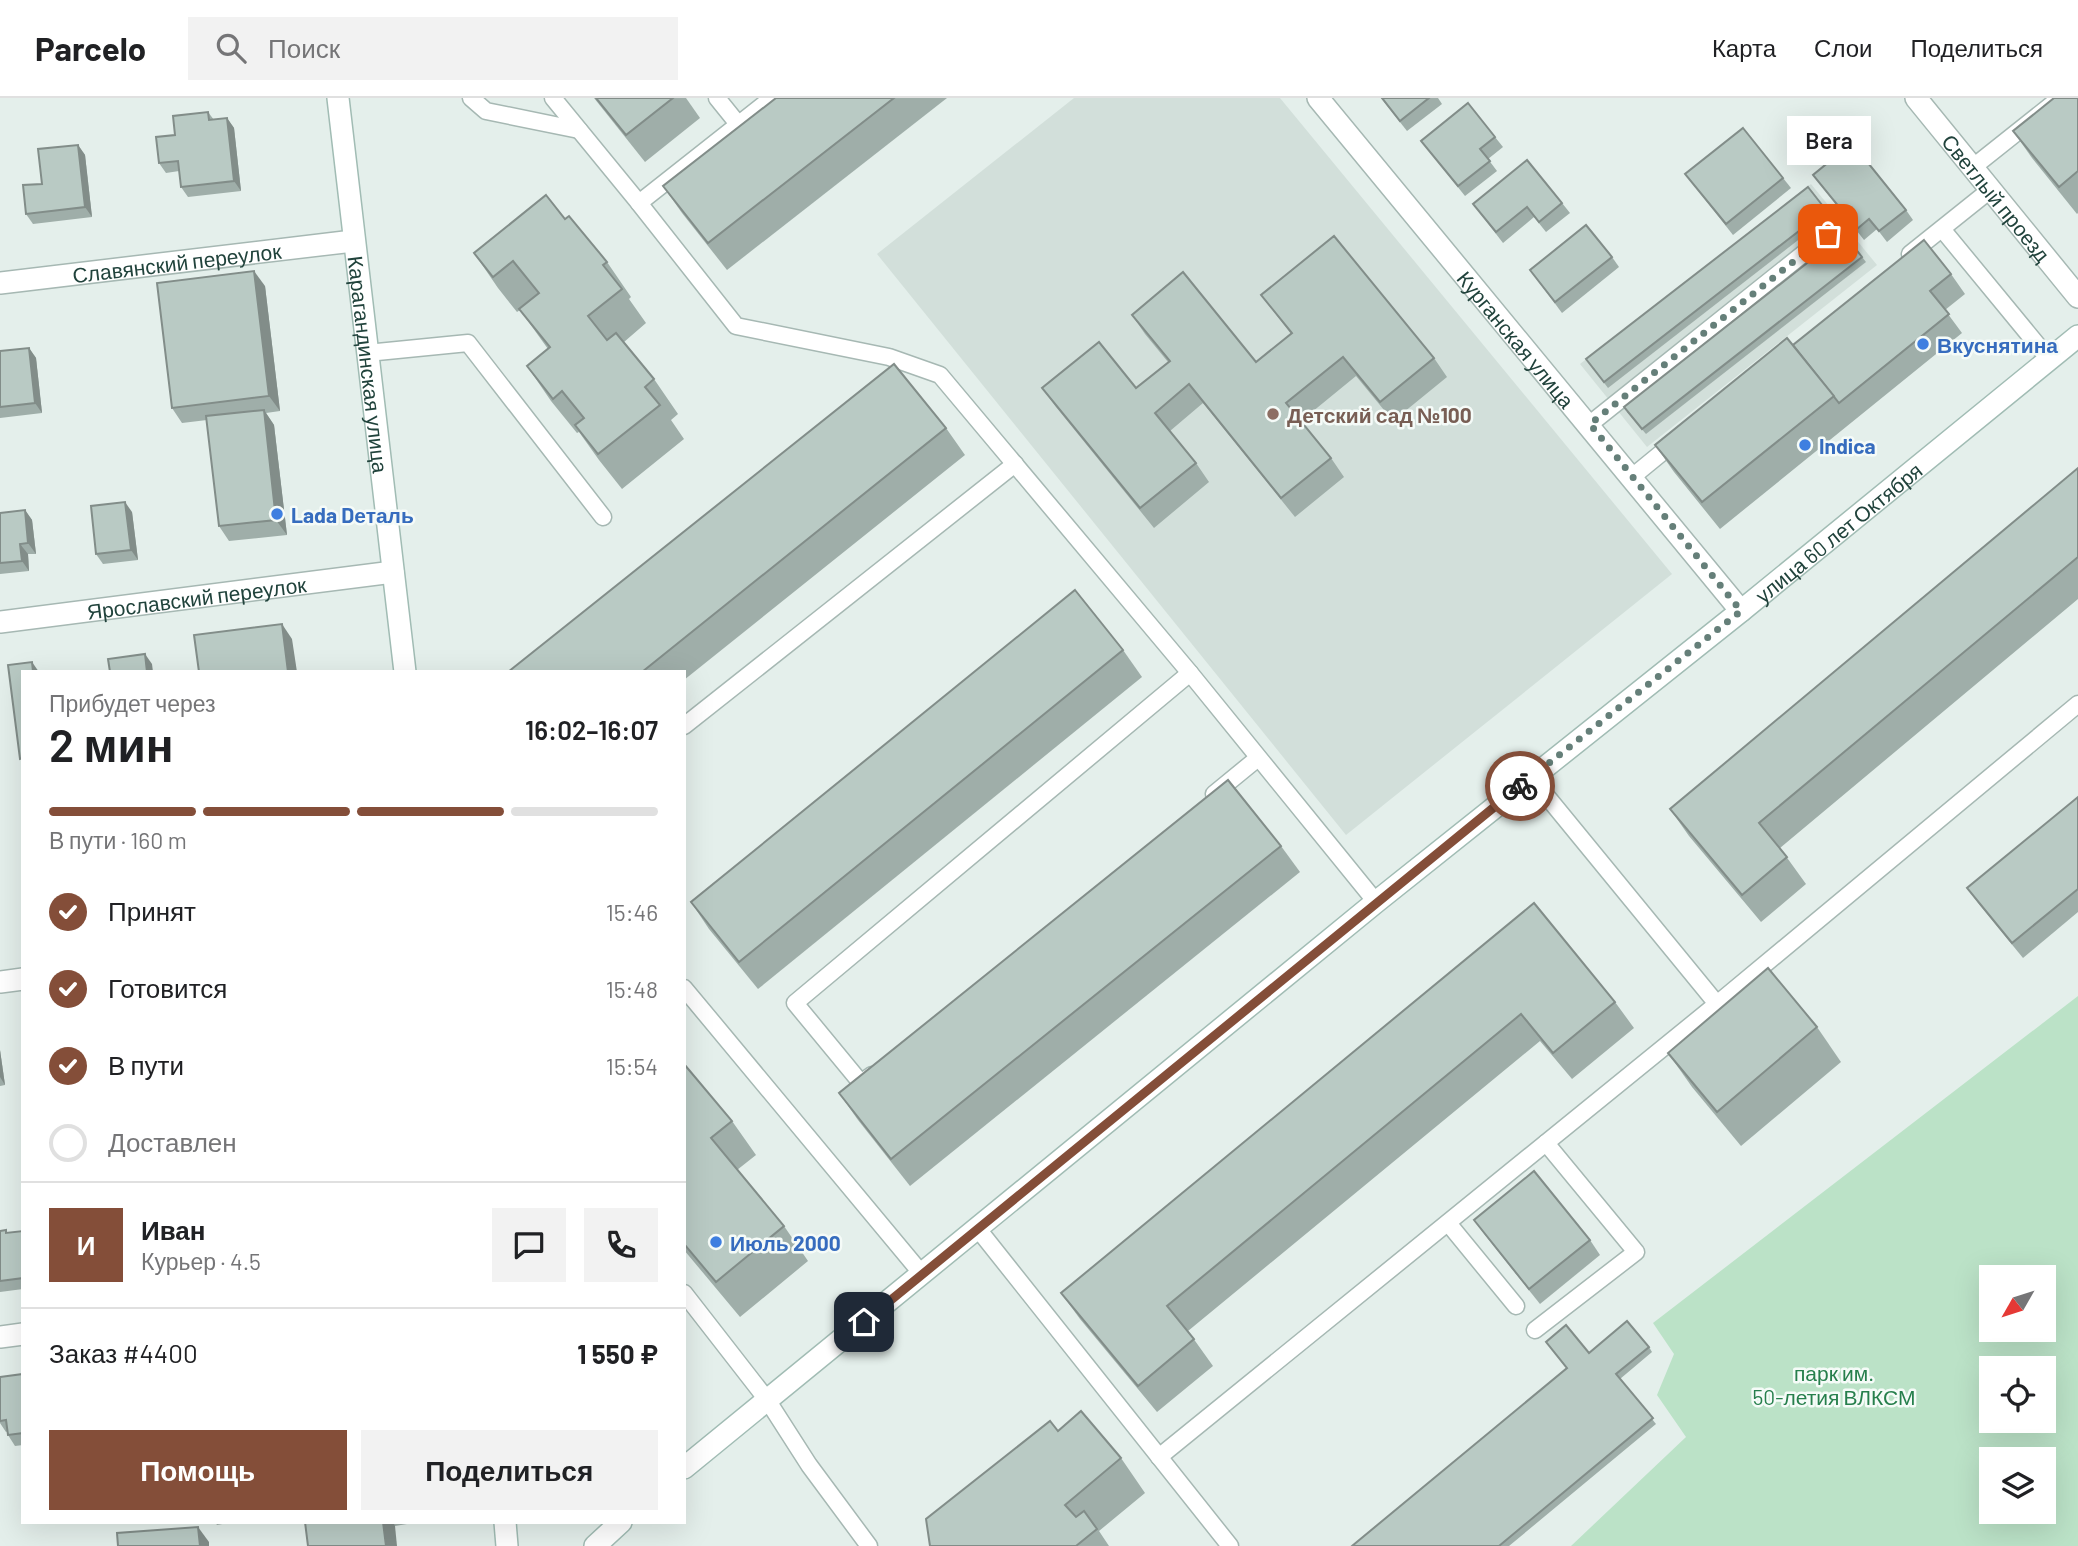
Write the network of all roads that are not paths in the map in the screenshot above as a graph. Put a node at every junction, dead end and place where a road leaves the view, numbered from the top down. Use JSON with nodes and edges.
{"nodes":[{"id":1,"x":338,"y":98,"type":"edge"},
{"id":2,"x":471,"y":98,"type":"edge"},
{"id":3,"x":553,"y":98,"type":"edge"},
{"id":4,"x":717,"y":98,"type":"edge"},
{"id":5,"x":772,"y":98,"type":"edge"},
{"id":6,"x":1318,"y":98,"type":"edge"},
{"id":7,"x":1916,"y":98,"type":"edge"},
{"id":8,"x":2060,"y":98,"type":"edge"},
{"id":9,"x":738,"y":124,"type":"junction"},
{"id":10,"x":579,"y":131,"type":"junction"},
{"id":11,"x":1972,"y":168,"type":"junction"},
{"id":12,"x":1990,"y":190,"type":"junction"},
{"id":13,"x":639,"y":203,"type":"junction"},
{"id":14,"x":1942,"y":229,"type":"junction"},
{"id":15,"x":1828,"y":234,"type":"dead end"},
{"id":16,"x":354,"y":240,"type":"junction"},
{"id":17,"x":1901,"y":261,"type":"edge"},
{"id":18,"x":0,"y":284,"type":"edge"},
{"id":19,"x":2078,"y":297,"type":"edge"},
{"id":20,"x":2078,"y":336,"type":"edge"},
{"id":21,"x":367,"y":354,"type":"junction"},
{"id":22,"x":2049,"y":359,"type":"junction"},
{"id":23,"x":1590,"y":424,"type":"junction"},
{"id":24,"x":1685,"y":434,"type":"edge"},
{"id":25,"x":1015,"y":464,"type":"junction"},
{"id":26,"x":1632,"y":477,"type":"junction"},
{"id":27,"x":603,"y":517,"type":"dead end"},
{"id":28,"x":393,"y":572,"type":"junction"},
{"id":29,"x":1741,"y":611,"type":"junction"},
{"id":30,"x":0,"y":622,"type":"edge"},
{"id":31,"x":405,"y":670,"type":"edge"},
{"id":32,"x":1190,"y":673,"type":"junction"},
{"id":33,"x":2078,"y":704,"type":"edge"},
{"id":34,"x":686,"y":724,"type":"edge"},
{"id":35,"x":1258,"y":758,"type":"junction"},
{"id":36,"x":1531,"y":777,"type":"junction"},
{"id":37,"x":1204,"y":802,"type":"edge"},
{"id":38,"x":1376,"y":902,"type":"junction"},
{"id":39,"x":21,"y":979,"type":"edge"},
{"id":40,"x":0,"y":982,"type":"edge"},
{"id":41,"x":686,"y":990,"type":"edge"},
{"id":42,"x":1717,"y":1004,"type":"junction"},
{"id":43,"x":883,"y":1065,"type":"edge"},
{"id":44,"x":1546,"y":1143,"type":"junction"},
{"id":45,"x":1448,"y":1223,"type":"junction"},
{"id":46,"x":978,"y":1229,"type":"junction"},
{"id":47,"x":922,"y":1275,"type":"junction"},
{"id":48,"x":686,"y":1296,"type":"edge"},
{"id":49,"x":1516,"y":1306,"type":"dead end"},
{"id":50,"x":1535,"y":1330,"type":"dead end"},
{"id":51,"x":21,"y":1334,"type":"edge"},
{"id":52,"x":0,"y":1337,"type":"edge"},
{"id":53,"x":768,"y":1401,"type":"junction"},
{"id":54,"x":1159,"y":1457,"type":"junction"},
{"id":55,"x":686,"y":1466,"type":"edge"},
{"id":56,"x":505,"y":1524,"type":"edge"},
{"id":57,"x":619,"y":1524,"type":"edge"},
{"id":58,"x":507,"y":1546,"type":"edge"},
{"id":59,"x":595,"y":1546,"type":"edge"},
{"id":60,"x":869,"y":1546,"type":"edge"},
{"id":61,"x":1230,"y":1546,"type":"edge"}],
"edges":[{"from":1,"to":16,"type":"main road","name":"Карагандинская улица"},
{"from":2,"to":10,"type":"lane"},
{"from":3,"to":10,"type":"lane"},
{"from":4,"to":9,"type":"lane"},
{"from":5,"to":9,"type":"lane"},
{"from":6,"to":23,"type":"main road","name":"Курганская улица"},
{"from":7,"to":11,"type":"main road","name":"Светлый проезд"},
{"from":8,"to":11,"type":"lane"},
{"from":9,"to":13,"type":"lane"},
{"from":10,"to":13,"type":"lane"},
{"from":11,"to":12,"type":"main road","name":"Светлый проезд"},
{"from":12,"to":14,"type":"lane"},
{"from":12,"to":19,"type":"main road","name":"Светлый проезд"},
{"from":13,"to":25,"type":"lane"},
{"from":14,"to":17,"type":"lane"},
{"from":14,"to":22,"type":"lane"},
{"from":15,"to":23,"type":"lane"},
{"from":16,"to":18,"type":"main road","name":"Славянский переулок"},
{"from":16,"to":21,"type":"main road","name":"Карагандинская улица"},
{"from":20,"to":22,"type":"main road","name":"улица 60 лет Октября"},
{"from":21,"to":27,"type":"lane"},
{"from":21,"to":28,"type":"main road","name":"Карагандинская улица"},
{"from":22,"to":29,"type":"main road","name":"улица 60 лет Октября"},
{"from":23,"to":26,"type":"main road","name":"Курганская улица"},
{"from":24,"to":26,"type":"lane"},
{"from":25,"to":32,"type":"lane"},
{"from":25,"to":34,"type":"lane"},
{"from":26,"to":29,"type":"main road","name":"Курганская улица"},
{"from":28,"to":30,"type":"main road","name":"Ярославский переулок"},
{"from":28,"to":31,"type":"main road","name":"Карагандинская улица"},
{"from":29,"to":36,"type":"main road","name":"улица 60 лет Октября"},
{"from":32,"to":35,"type":"lane"},
{"from":32,"to":43,"type":"lane"},
{"from":33,"to":42,"type":"lane"},
{"from":35,"to":37,"type":"lane"},
{"from":35,"to":38,"type":"lane"},
{"from":36,"to":38,"type":"main road","name":"улица 60 лет Октября"},
{"from":36,"to":42,"type":"lane"},
{"from":38,"to":46,"type":"main road","name":"улица 60 лет Октября"},
{"from":39,"to":40,"type":"main road"},
{"from":41,"to":47,"type":"lane"},
{"from":42,"to":44,"type":"lane"},
{"from":44,"to":45,"type":"lane"},
{"from":44,"to":50,"type":"lane"},
{"from":45,"to":49,"type":"lane"},
{"from":45,"to":54,"type":"lane"},
{"from":46,"to":47,"type":"main road","name":"улица 60 лет Октября"},
{"from":46,"to":54,"type":"lane"},
{"from":47,"to":53,"type":"main road","name":"улица 60 лет Октября"},
{"from":48,"to":53,"type":"lane"},
{"from":51,"to":52,"type":"main road"},
{"from":53,"to":55,"type":"main road","name":"улица 60 лет Октября"},
{"from":53,"to":60,"type":"lane"},
{"from":54,"to":61,"type":"lane"},
{"from":56,"to":58,"type":"main road"},
{"from":57,"to":59,"type":"main road"}]}
